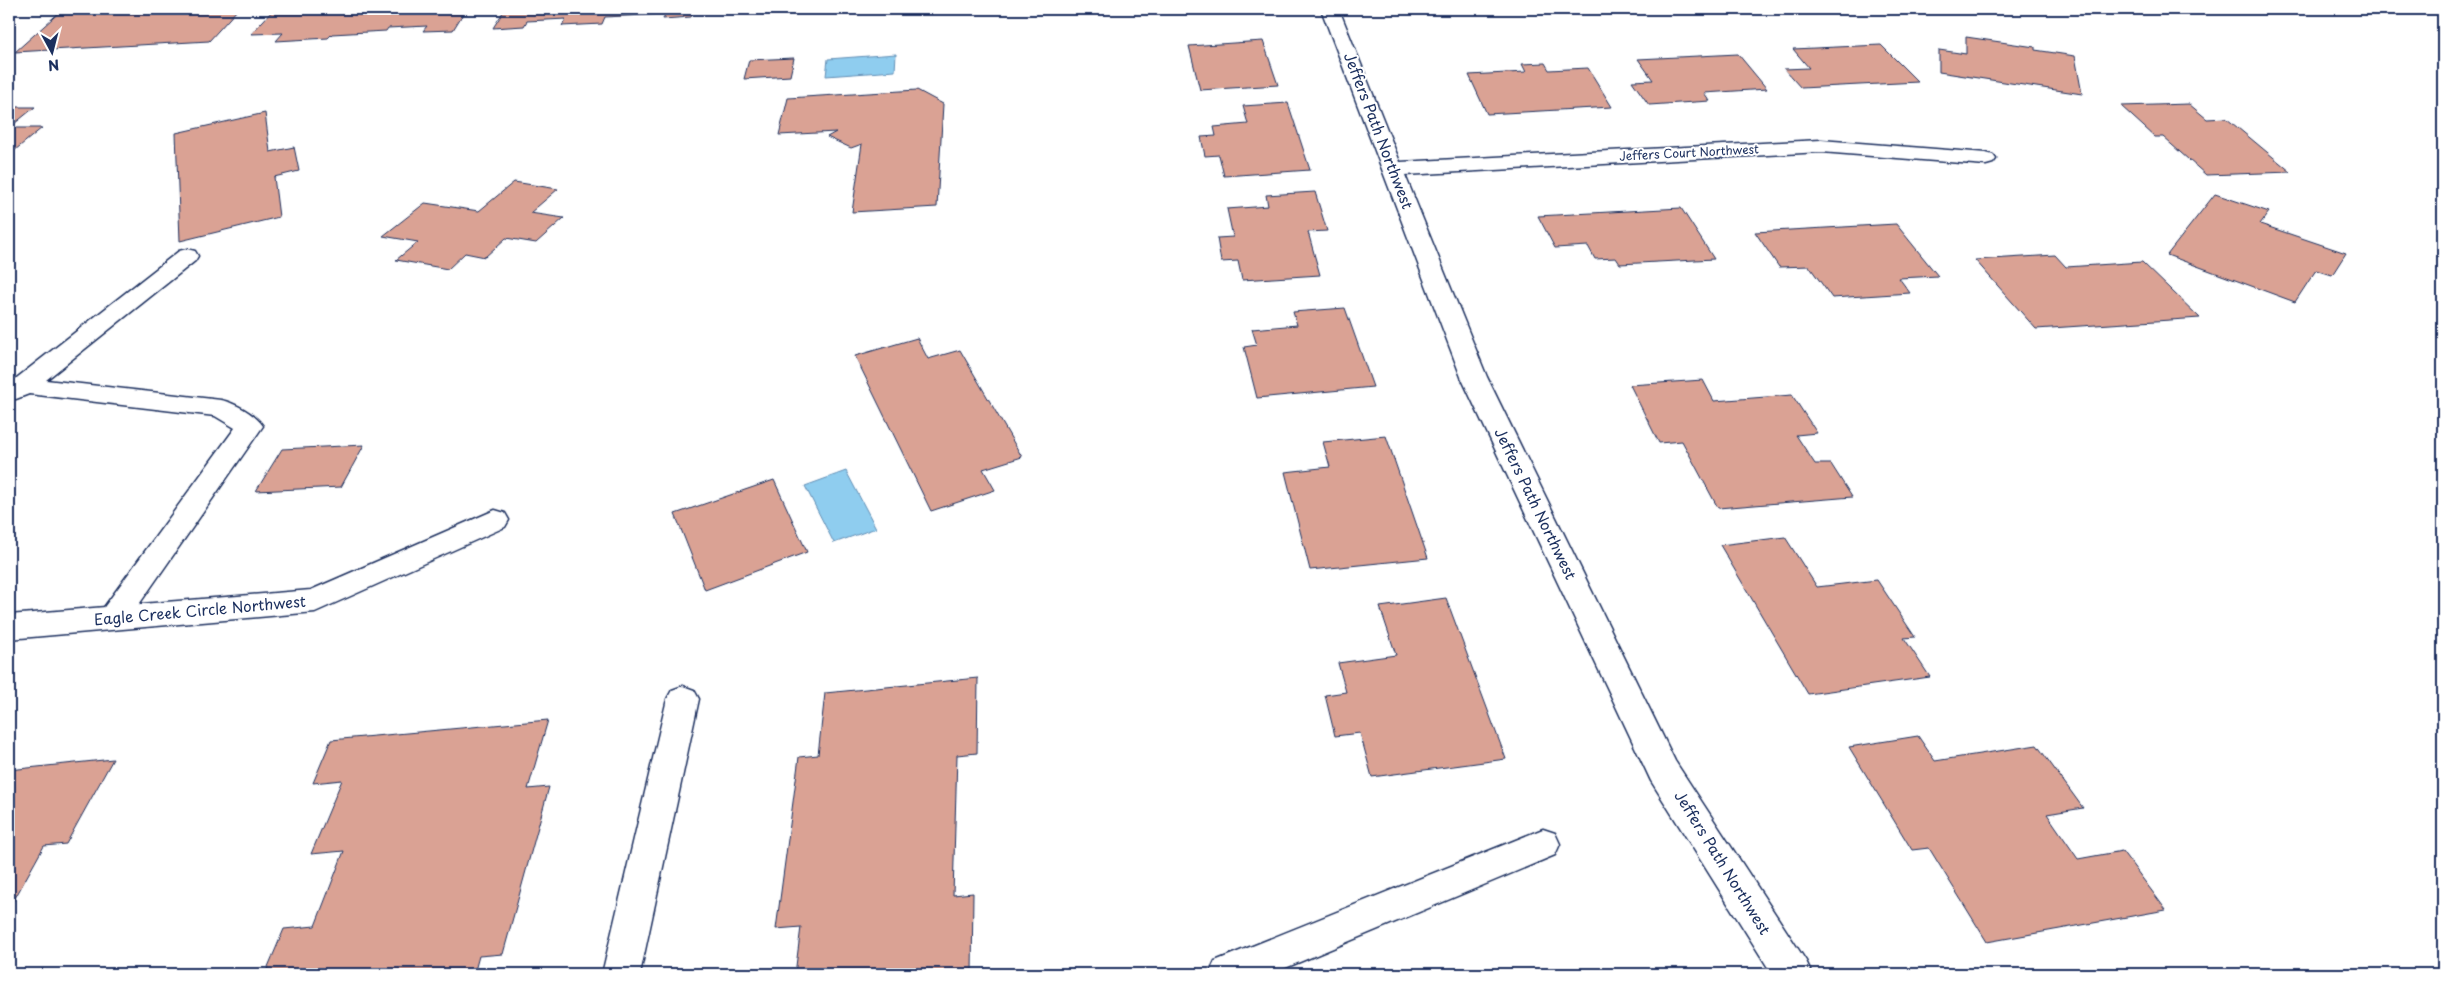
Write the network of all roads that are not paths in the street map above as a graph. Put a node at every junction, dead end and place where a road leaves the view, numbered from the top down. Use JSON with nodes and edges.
{"nodes":[{"id":1,"x":1330,"y":9,"type":"edge"},
{"id":2,"x":1986,"y":159,"type":"dead end"},
{"id":3,"x":1392,"y":169,"type":"junction"},
{"id":4,"x":187,"y":256,"type":"dead end"},
{"id":5,"x":16,"y":391,"type":"edge"},
{"id":6,"x":495,"y":520,"type":"dead end"},
{"id":7,"x":113,"y":618,"type":"junction"},
{"id":8,"x":9,"y":627,"type":"edge"},
{"id":9,"x":682,"y":699,"type":"dead end"},
{"id":10,"x":1543,"y":844,"type":"dead end"},
{"id":11,"x":621,"y":974,"type":"edge"},
{"id":12,"x":1228,"y":974,"type":"edge"},
{"id":13,"x":1792,"y":974,"type":"edge"}],
"edges":[{"from":1,"to":3,"type":"street","name":"Jeffers Path Northwest"},
{"from":2,"to":3,"type":"street","name":"Jeffers Court Northwest"},
{"from":3,"to":13,"type":"street","name":"Jeffers Path Northwest"},
{"from":4,"to":5,"type":"street"},
{"from":5,"to":7,"type":"street"},
{"from":6,"to":7,"type":"street","name":"Eagle Creek Circle Northwest"},
{"from":7,"to":8,"type":"street","name":"Eagle Creek Circle Northwest"},
{"from":9,"to":11,"type":"street"},
{"from":10,"to":12,"type":"street"}]}
